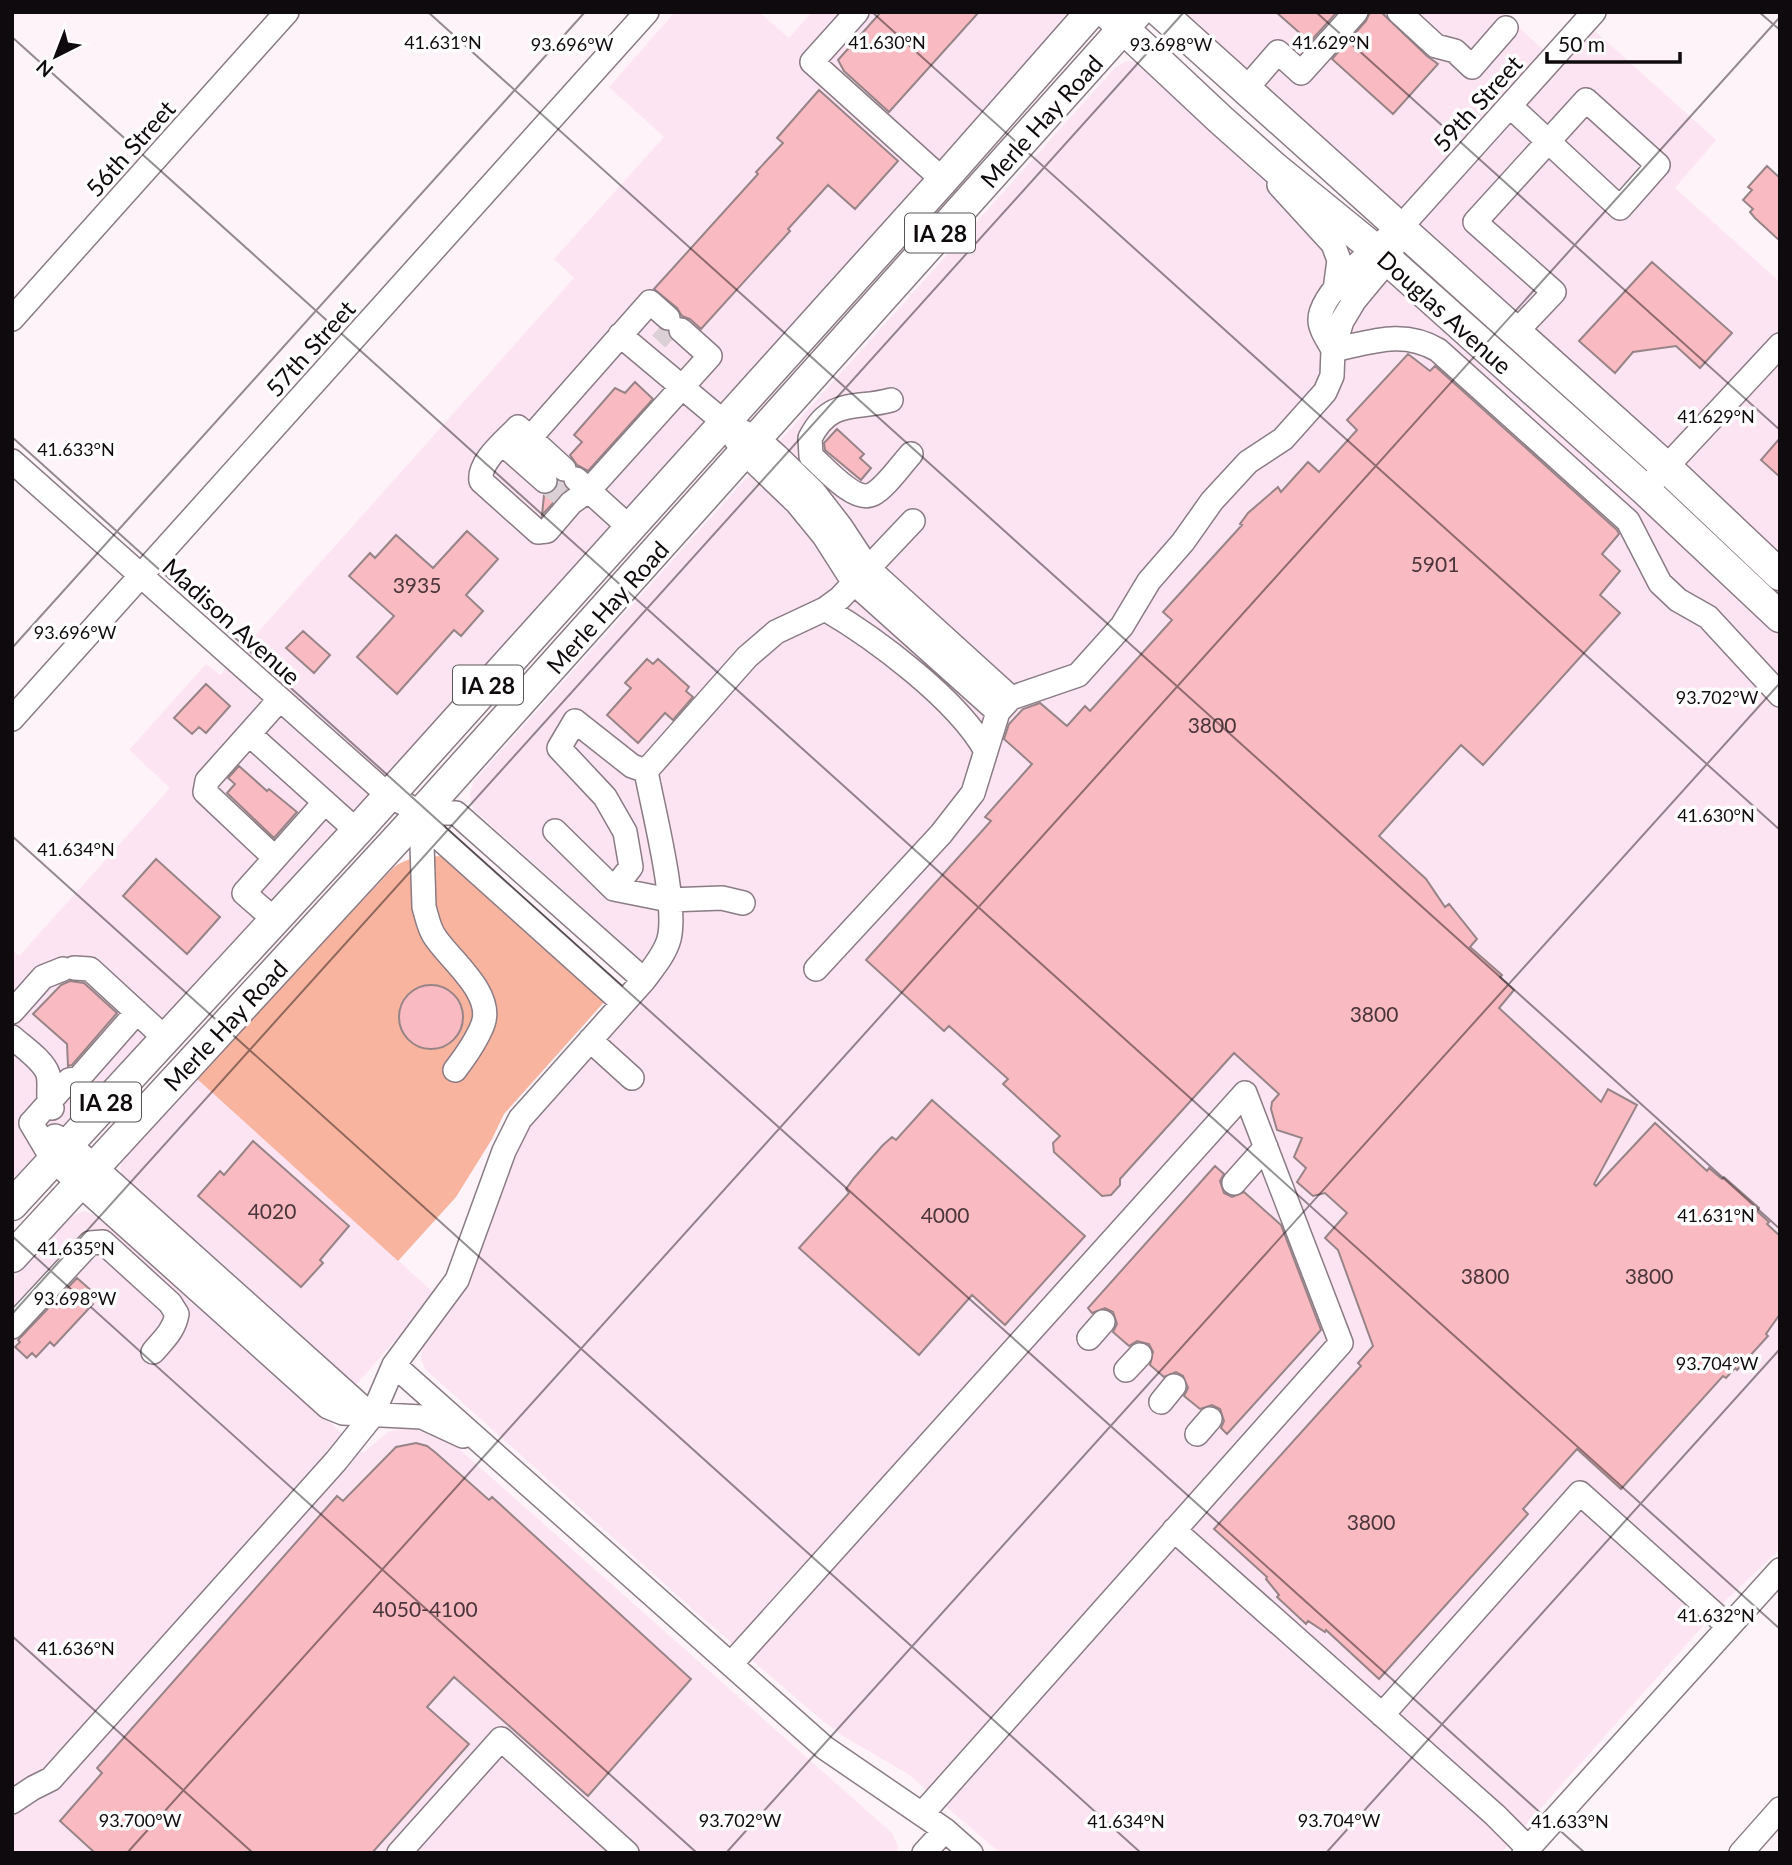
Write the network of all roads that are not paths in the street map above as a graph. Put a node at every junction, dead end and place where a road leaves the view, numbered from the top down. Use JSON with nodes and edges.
{"nodes":[{"id":1,"x":286,"y":12,"type":"edge"},
{"id":2,"x":647,"y":12,"type":"edge"},
{"id":3,"x":857,"y":12,"type":"edge"},
{"id":4,"x":1091,"y":12,"type":"edge"},
{"id":5,"x":1160,"y":12,"type":"edge"},
{"id":6,"x":1356,"y":12,"type":"edge"},
{"id":7,"x":1399,"y":12,"type":"edge"},
{"id":8,"x":1594,"y":12,"type":"edge"},
{"id":9,"x":1123,"y":18,"type":"edge"},
{"id":10,"x":1506,"y":29,"type":"dead end"},
{"id":11,"x":1245,"y":90,"type":"junction"},
{"id":12,"x":1510,"y":106,"type":"junction"},
{"id":13,"x":1221,"y":120,"type":"junction"},
{"id":14,"x":1548,"y":143,"type":"junction"},
{"id":15,"x":943,"y":180,"type":"junction"},
{"id":16,"x":1399,"y":229,"type":"junction"},
{"id":17,"x":1381,"y":254,"type":"junction"},
{"id":18,"x":1335,"y":290,"type":"junction"},
{"id":19,"x":12,"y":319,"type":"edge"},
{"id":20,"x":1515,"y":333,"type":"junction"},
{"id":21,"x":620,"y":335,"type":"junction"},
{"id":22,"x":1780,"y":345,"type":"edge"},
{"id":23,"x":1333,"y":350,"type":"junction"},
{"id":24,"x":682,"y":388,"type":"junction"},
{"id":25,"x":891,"y":400,"type":"dead end"},
{"id":26,"x":725,"y":423,"type":"junction"},
{"id":27,"x":530,"y":438,"type":"junction"},
{"id":28,"x":503,"y":444,"type":"junction"},
{"id":29,"x":751,"y":446,"type":"junction"},
{"id":30,"x":911,"y":454,"type":"dead end"},
{"id":31,"x":12,"y":461,"type":"edge"},
{"id":32,"x":1665,"y":467,"type":"junction"},
{"id":33,"x":568,"y":486,"type":"junction"},
{"id":34,"x":1645,"y":490,"type":"junction"},
{"id":35,"x":913,"y":521,"type":"dead end"},
{"id":36,"x":629,"y":527,"type":"junction"},
{"id":37,"x":141,"y":575,"type":"junction"},
{"id":38,"x":861,"y":575,"type":"junction"},
{"id":39,"x":1780,"y":575,"type":"edge"},
{"id":40,"x":825,"y":609,"type":"junction"},
{"id":41,"x":1780,"y":617,"type":"edge"},
{"id":42,"x":915,"y":675,"type":"junction"},
{"id":43,"x":965,"y":682,"type":"junction"},
{"id":44,"x":1780,"y":695,"type":"edge"},
{"id":45,"x":280,"y":699,"type":"junction"},
{"id":46,"x":1005,"y":705,"type":"junction"},
{"id":47,"x":12,"y":719,"type":"edge"},
{"id":48,"x":249,"y":734,"type":"junction"},
{"id":49,"x":986,"y":751,"type":"junction"},
{"id":50,"x":646,"y":771,"type":"junction"},
{"id":51,"x":388,"y":796,"type":"junction"},
{"id":52,"x":325,"y":802,"type":"junction"},
{"id":53,"x":421,"y":813,"type":"junction"},
{"id":54,"x":357,"y":831,"type":"junction"},
{"id":55,"x":555,"y":831,"type":"dead end"},
{"id":56,"x":275,"y":858,"type":"junction"},
{"id":57,"x":614,"y":889,"type":"junction"},
{"id":58,"x":670,"y":900,"type":"junction"},
{"id":59,"x":743,"y":903,"type":"dead end"},
{"id":60,"x":275,"y":920,"type":"junction"},
{"id":61,"x":816,"y":970,"type":"dead end"},
{"id":62,"x":644,"y":980,"type":"junction"},
{"id":63,"x":624,"y":1003,"type":"junction"},
{"id":64,"x":12,"y":1012,"type":"edge"},
{"id":65,"x":137,"y":1013,"type":"junction"},
{"id":66,"x":12,"y":1037,"type":"edge"},
{"id":67,"x":165,"y":1038,"type":"junction"},
{"id":68,"x":590,"y":1040,"type":"junction"},
{"id":69,"x":455,"y":1070,"type":"dead end"},
{"id":70,"x":632,"y":1078,"type":"dead end"},
{"id":71,"x":49,"y":1103,"type":"junction"},
{"id":72,"x":1266,"y":1147,"type":"junction"},
{"id":73,"x":61,"y":1151,"type":"junction"},
{"id":74,"x":87,"y":1175,"type":"junction"},
{"id":75,"x":1234,"y":1183,"type":"dead end"},
{"id":76,"x":1285,"y":1195,"type":"junction"},
{"id":77,"x":12,"y":1205,"type":"edge"},
{"id":78,"x":1269,"y":1214,"type":"dead end"},
{"id":79,"x":12,"y":1257,"type":"edge"},
{"id":80,"x":12,"y":1327,"type":"edge"},
{"id":81,"x":153,"y":1352,"type":"dead end"},
{"id":82,"x":394,"y":1365,"type":"junction"},
{"id":83,"x":372,"y":1416,"type":"junction"},
{"id":84,"x":493,"y":1453,"type":"junction"},
{"id":85,"x":1174,"y":1530,"type":"junction"},
{"id":86,"x":1780,"y":1570,"type":"edge"},
{"id":87,"x":1728,"y":1626,"type":"junction"},
{"id":88,"x":731,"y":1664,"type":"junction"},
{"id":89,"x":1382,"y":1715,"type":"junction"},
{"id":90,"x":12,"y":1802,"type":"edge"},
{"id":91,"x":1780,"y":1809,"type":"edge"},
{"id":92,"x":922,"y":1814,"type":"junction"},
{"id":93,"x":945,"y":1829,"type":"junction"},
{"id":94,"x":1526,"y":1850,"type":"edge"},
{"id":95,"x":399,"y":1853,"type":"edge"},
{"id":96,"x":627,"y":1853,"type":"edge"},
{"id":97,"x":924,"y":1853,"type":"edge"},
{"id":98,"x":971,"y":1853,"type":"edge"},
{"id":99,"x":1741,"y":1853,"type":"edge"}],
"edges":[{"from":1,"to":19,"type":"street","name":"56th Street"},
{"from":2,"to":37,"type":"street","name":"57th Street"},
{"from":3,"to":15,"type":"street"},
{"from":4,"to":15,"type":"main road","name":"Merle Hay Road","number":"IA 28"},
{"from":5,"to":11,"type":"main road","name":"Douglas Avenue"},
{"from":6,"to":11,"type":"street"},
{"from":7,"to":10,"type":"street"},
{"from":8,"to":12,"type":"street","name":"59th Street"},
{"from":9,"to":13,"type":"main road","name":"Douglas Avenue"},
{"from":9,"to":29,"type":"main road","name":"Merle Hay Road","number":"IA 28"},
{"from":11,"to":16,"type":"main road","name":"Douglas Avenue"},
{"from":12,"to":14,"type":"street"},
{"from":12,"to":16,"type":"street","name":"59th Street"},
{"from":13,"to":17,"type":"main road","name":"Douglas Avenue"},
{"from":13,"to":18,"type":"street"},
{"from":14,"to":14,"type":"street"},
{"from":14,"to":20,"type":"street"},
{"from":15,"to":26,"type":"main road","name":"Merle Hay Road","number":"IA 28"},
{"from":16,"to":17,"type":"street","name":"59th Street"},
{"from":16,"to":20,"type":"main road","name":"Douglas Avenue"},
{"from":17,"to":18,"type":"street"},
{"from":17,"to":23,"type":"street"},
{"from":17,"to":34,"type":"main road","name":"Douglas Avenue"},
{"from":18,"to":23,"type":"street"},
{"from":20,"to":32,"type":"main road","name":"Douglas Avenue"},
{"from":21,"to":24,"type":"street"},
{"from":21,"to":24,"type":"street"},
{"from":21,"to":27,"type":"street"},
{"from":22,"to":32,"type":"street"},
{"from":23,"to":44,"type":"street"},
{"from":23,"to":46,"type":"street"},
{"from":24,"to":26,"type":"street"},
{"from":24,"to":33,"type":"street"},
{"from":25,"to":30,"type":"street"},
{"from":26,"to":29,"type":"street"},
{"from":26,"to":36,"type":"main road","name":"Merle Hay Road","number":"IA 28"},
{"from":27,"to":28,"type":"street"},
{"from":27,"to":33,"type":"street"},
{"from":28,"to":33,"type":"street"},
{"from":28,"to":33,"type":"street"},
{"from":29,"to":38,"type":"street"},
{"from":29,"to":53,"type":"main road","name":"Merle Hay Road","number":"IA 28"},
{"from":31,"to":37,"type":"street","name":"Madison Avenue"},
{"from":32,"to":34,"type":"street"},
{"from":32,"to":39,"type":"main road","name":"Douglas Avenue"},
{"from":33,"to":36,"type":"street"},
{"from":34,"to":41,"type":"main road","name":"Douglas Avenue"},
{"from":35,"to":38,"type":"street"},
{"from":36,"to":51,"type":"main road","name":"Merle Hay Road","number":"IA 28"},
{"from":37,"to":45,"type":"street","name":"Madison Avenue"},
{"from":37,"to":47,"type":"street","name":"57th Street"},
{"from":38,"to":40,"type":"street"},
{"from":38,"to":43,"type":"street"},
{"from":38,"to":46,"type":"street"},
{"from":40,"to":42,"type":"street"},
{"from":40,"to":50,"type":"street"},
{"from":42,"to":43,"type":"street"},
{"from":42,"to":49,"type":"street"},
{"from":43,"to":46,"type":"street"},
{"from":45,"to":48,"type":"street"},
{"from":45,"to":51,"type":"street","name":"Madison Avenue"},
{"from":46,"to":49,"type":"street"},
{"from":48,"to":52,"type":"street"},
{"from":48,"to":56,"type":"street"},
{"from":49,"to":61,"type":"street"},
{"from":50,"to":57,"type":"street"},
{"from":50,"to":58,"type":"street"},
{"from":51,"to":53,"type":"street","name":"Madison Avenue"},
{"from":51,"to":54,"type":"main road","name":"Merle Hay Road","number":"IA 28"},
{"from":52,"to":54,"type":"street"},
{"from":52,"to":56,"type":"street"},
{"from":53,"to":62,"type":"street"},
{"from":53,"to":63,"type":"street"},
{"from":53,"to":69,"type":"street"},
{"from":53,"to":74,"type":"main road","name":"Merle Hay Road","number":"IA 28"},
{"from":54,"to":60,"type":"main road","name":"Merle Hay Road","number":"IA 28"},
{"from":55,"to":57,"type":"street"},
{"from":56,"to":60,"type":"street"},
{"from":57,"to":58,"type":"street"},
{"from":58,"to":59,"type":"street"},
{"from":58,"to":62,"type":"street"},
{"from":60,"to":67,"type":"main road","name":"Merle Hay Road","number":"IA 28"},
{"from":62,"to":63,"type":"street"},
{"from":63,"to":68,"type":"street"},
{"from":64,"to":65,"type":"street"},
{"from":65,"to":67,"type":"street"},
{"from":65,"to":71,"type":"street"},
{"from":66,"to":71,"type":"street"},
{"from":67,"to":73,"type":"main road","name":"Merle Hay Road","number":"IA 28"},
{"from":68,"to":70,"type":"street"},
{"from":68,"to":82,"type":"street"},
{"from":71,"to":73,"type":"street"},
{"from":71,"to":73,"type":"street"},
{"from":72,"to":75,"type":"street"},
{"from":72,"to":76,"type":"street"},
{"from":72,"to":88,"type":"street"},
{"from":73,"to":74,"type":"street"},
{"from":73,"to":77,"type":"main road","name":"Merle Hay Road","number":"IA 28"},
{"from":74,"to":79,"type":"main road","name":"Merle Hay Road","number":"IA 28"},
{"from":74,"to":83,"type":"street"},
{"from":76,"to":78,"type":"street"},
{"from":76,"to":85,"type":"street"},
{"from":80,"to":81,"type":"street"},
{"from":82,"to":83,"type":"street"},
{"from":82,"to":84,"type":"street"},
{"from":83,"to":84,"type":"street"},
{"from":83,"to":90,"type":"street"},
{"from":84,"to":88,"type":"street"},
{"from":85,"to":89,"type":"street"},
{"from":85,"to":92,"type":"street"},
{"from":86,"to":87,"type":"street"},
{"from":87,"to":89,"type":"street"},
{"from":87,"to":94,"type":"street"},
{"from":88,"to":92,"type":"street"},
{"from":89,"to":94,"type":"street"},
{"from":91,"to":99,"type":"street"},
{"from":92,"to":93,"type":"street"},
{"from":93,"to":97,"type":"street"},
{"from":93,"to":98,"type":"street"},
{"from":95,"to":96,"type":"street"}]}
